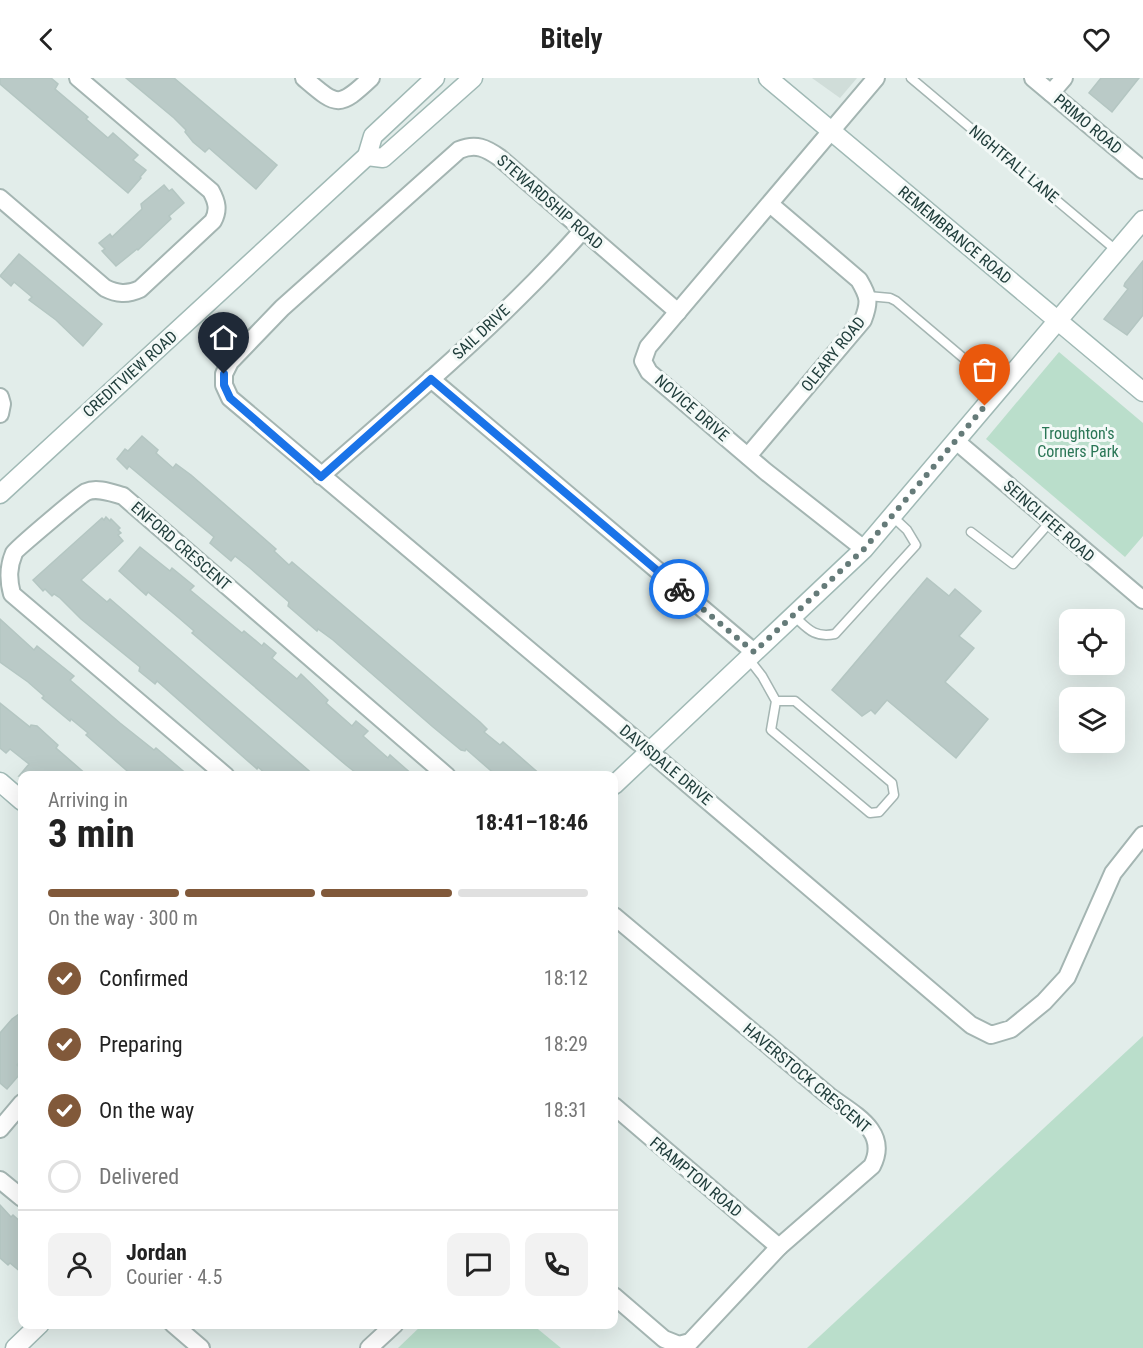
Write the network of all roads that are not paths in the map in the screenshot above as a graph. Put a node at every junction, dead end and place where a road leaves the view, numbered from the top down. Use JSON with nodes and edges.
{"nodes":[{"id":1,"x":78,"y":78,"type":"edge"},
{"id":2,"x":304,"y":78,"type":"edge"},
{"id":3,"x":371,"y":78,"type":"edge"},
{"id":4,"x":435,"y":78,"type":"edge"},
{"id":5,"x":473,"y":78,"type":"edge"},
{"id":6,"x":768,"y":78,"type":"edge"},
{"id":7,"x":876,"y":78,"type":"edge"},
{"id":8,"x":911,"y":78,"type":"edge"},
{"id":9,"x":1033,"y":78,"type":"edge"},
{"id":10,"x":1064,"y":78,"type":"edge"},
{"id":11,"x":1051,"y":93,"type":"junction"},
{"id":12,"x":832,"y":132,"type":"junction"},
{"id":13,"x":367,"y":156,"type":"junction"},
{"id":14,"x":1143,"y":170,"type":"edge"},
{"id":15,"x":0,"y":198,"type":"edge"},
{"id":16,"x":770,"y":204,"type":"junction"},
{"id":17,"x":1143,"y":220,"type":"edge"},
{"id":18,"x":582,"y":231,"type":"junction"},
{"id":19,"x":1117,"y":251,"type":"junction"},
{"id":20,"x":868,"y":296,"type":"junction"},
{"id":21,"x":282,"y":308,"type":"joint"},
{"id":22,"x":678,"y":312,"type":"junction"},
{"id":23,"x":1058,"y":321,"type":"junction"},
{"id":24,"x":431,"y":379,"type":"junction"},
{"id":25,"x":1000,"y":389,"type":"junction"},
{"id":26,"x":1143,"y":392,"type":"edge"},
{"id":27,"x":0,"y":397,"type":"edge"},
{"id":28,"x":0,"y":414,"type":"edge"},
{"id":29,"x":956,"y":441,"type":"junction"},
{"id":30,"x":748,"y":456,"type":"junction"},
{"id":31,"x":321,"y":477,"type":"junction"},
{"id":32,"x":0,"y":495,"type":"edge"},
{"id":33,"x":892,"y":516,"type":"junction"},
{"id":34,"x":1050,"y":522,"type":"junction"},
{"id":35,"x":971,"y":532,"type":"dead end"},
{"id":36,"x":864,"y":549,"type":"junction"},
{"id":37,"x":1143,"y":600,"type":"edge"},
{"id":38,"x":794,"y":615,"type":"junction"},
{"id":39,"x":751,"y":655,"type":"junction"},
{"id":40,"x":776,"y":701,"type":"junction"},
{"id":41,"x":650,"y":751,"type":"junction"},
{"id":42,"x":220,"y":771,"type":"edge"},
{"id":43,"x":441,"y":771,"type":"edge"},
{"id":44,"x":618,"y":781,"type":"edge"},
{"id":45,"x":0,"y":782,"type":"edge"},
{"id":46,"x":18,"y":798,"type":"edge"},
{"id":47,"x":1143,"y":835,"type":"edge"},
{"id":48,"x":618,"y":919,"type":"edge"},
{"id":49,"x":18,"y":1108,"type":"edge"},
{"id":50,"x":618,"y":1109,"type":"edge"},
{"id":51,"x":0,"y":1129,"type":"edge"},
{"id":52,"x":0,"y":1180,"type":"edge"},
{"id":53,"x":18,"y":1195,"type":"edge"},
{"id":54,"x":779,"y":1247,"type":"junction"},
{"id":55,"x":618,"y":1299,"type":"edge"},
{"id":56,"x":35,"y":1329,"type":"edge"},
{"id":57,"x":179,"y":1329,"type":"edge"},
{"id":58,"x":390,"y":1329,"type":"edge"},
{"id":59,"x":15,"y":1348,"type":"edge"},
{"id":60,"x":201,"y":1348,"type":"edge"},
{"id":61,"x":369,"y":1348,"type":"edge"}],
"edges":[{"from":1,"to":15,"type":"street"},
{"from":2,"to":3,"type":"street"},
{"from":4,"to":13,"type":"street","name":"CREDITVIEW ROAD"},
{"from":5,"to":13,"type":"street","name":"CREDITVIEW ROAD"},
{"from":6,"to":12,"type":"street","name":"REMEMBRANCE ROAD"},
{"from":7,"to":12,"type":"street","name":"NOVICE DRIVE"},
{"from":8,"to":19,"type":"lane","name":"NIGHTFALL LANE"},
{"from":9,"to":11,"type":"street","name":"PRIMO ROAD"},
{"from":10,"to":11,"type":"street"},
{"from":11,"to":14,"type":"street","name":"PRIMO ROAD"},
{"from":12,"to":16,"type":"street","name":"NOVICE DRIVE"},
{"from":12,"to":23,"type":"street","name":"REMEMBRANCE ROAD"},
{"from":13,"to":32,"type":"street","name":"CREDITVIEW ROAD"},
{"from":16,"to":20,"type":"street","name":"OLEARY ROAD"},
{"from":16,"to":22,"type":"street","name":"NOVICE DRIVE"},
{"from":17,"to":19,"type":"street"},
{"from":18,"to":21,"type":"street","name":"STEWARDSHIP ROAD"},
{"from":18,"to":22,"type":"street","name":"STEWARDSHIP ROAD"},
{"from":18,"to":24,"type":"street","name":"SAIL DRIVE"},
{"from":19,"to":23,"type":"street"},
{"from":20,"to":25,"type":"lane"},
{"from":20,"to":30,"type":"street","name":"OLEARY ROAD"},
{"from":21,"to":31,"type":"street","name":"DAVISDALE DRIVE"},
{"from":22,"to":30,"type":"street","name":"NOVICE DRIVE"},
{"from":23,"to":25,"type":"street"},
{"from":23,"to":26,"type":"street","name":"REMEMBRANCE ROAD"},
{"from":24,"to":31,"type":"street","name":"SAIL DRIVE"},
{"from":24,"to":39,"type":"street"},
{"from":25,"to":29,"type":"street"},
{"from":27,"to":28,"type":"street"},
{"from":29,"to":33,"type":"street"},
{"from":29,"to":34,"type":"street","name":"SEINCLIFEE ROAD"},
{"from":30,"to":36,"type":"street","name":"NOVICE DRIVE"},
{"from":31,"to":41,"type":"street","name":"DAVISDALE DRIVE"},
{"from":33,"to":36,"type":"street"},
{"from":33,"to":38,"type":"lane"},
{"from":34,"to":35,"type":"lane"},
{"from":34,"to":37,"type":"street","name":"SEINCLIFEE ROAD"},
{"from":36,"to":38,"type":"street"},
{"from":38,"to":39,"type":"street"},
{"from":39,"to":40,"type":"lane"},
{"from":39,"to":41,"type":"street"},
{"from":40,"to":40,"type":"lane"},
{"from":41,"to":44,"type":"street"},
{"from":41,"to":47,"type":"street","name":"DAVISDALE DRIVE"},
{"from":42,"to":43,"type":"street","name":"ENFORD CRESCENT"},
{"from":45,"to":46,"type":"street"},
{"from":48,"to":54,"type":"street","name":"HAVERSTOCK CRESCENT"},
{"from":49,"to":51,"type":"street"},
{"from":50,"to":54,"type":"street","name":"FRAMPTON ROAD"},
{"from":52,"to":53,"type":"street"},
{"from":54,"to":55,"type":"street","name":"HAVERSTOCK CRESCENT"},
{"from":56,"to":59,"type":"street"},
{"from":57,"to":60,"type":"street"},
{"from":58,"to":61,"type":"street"}]}
